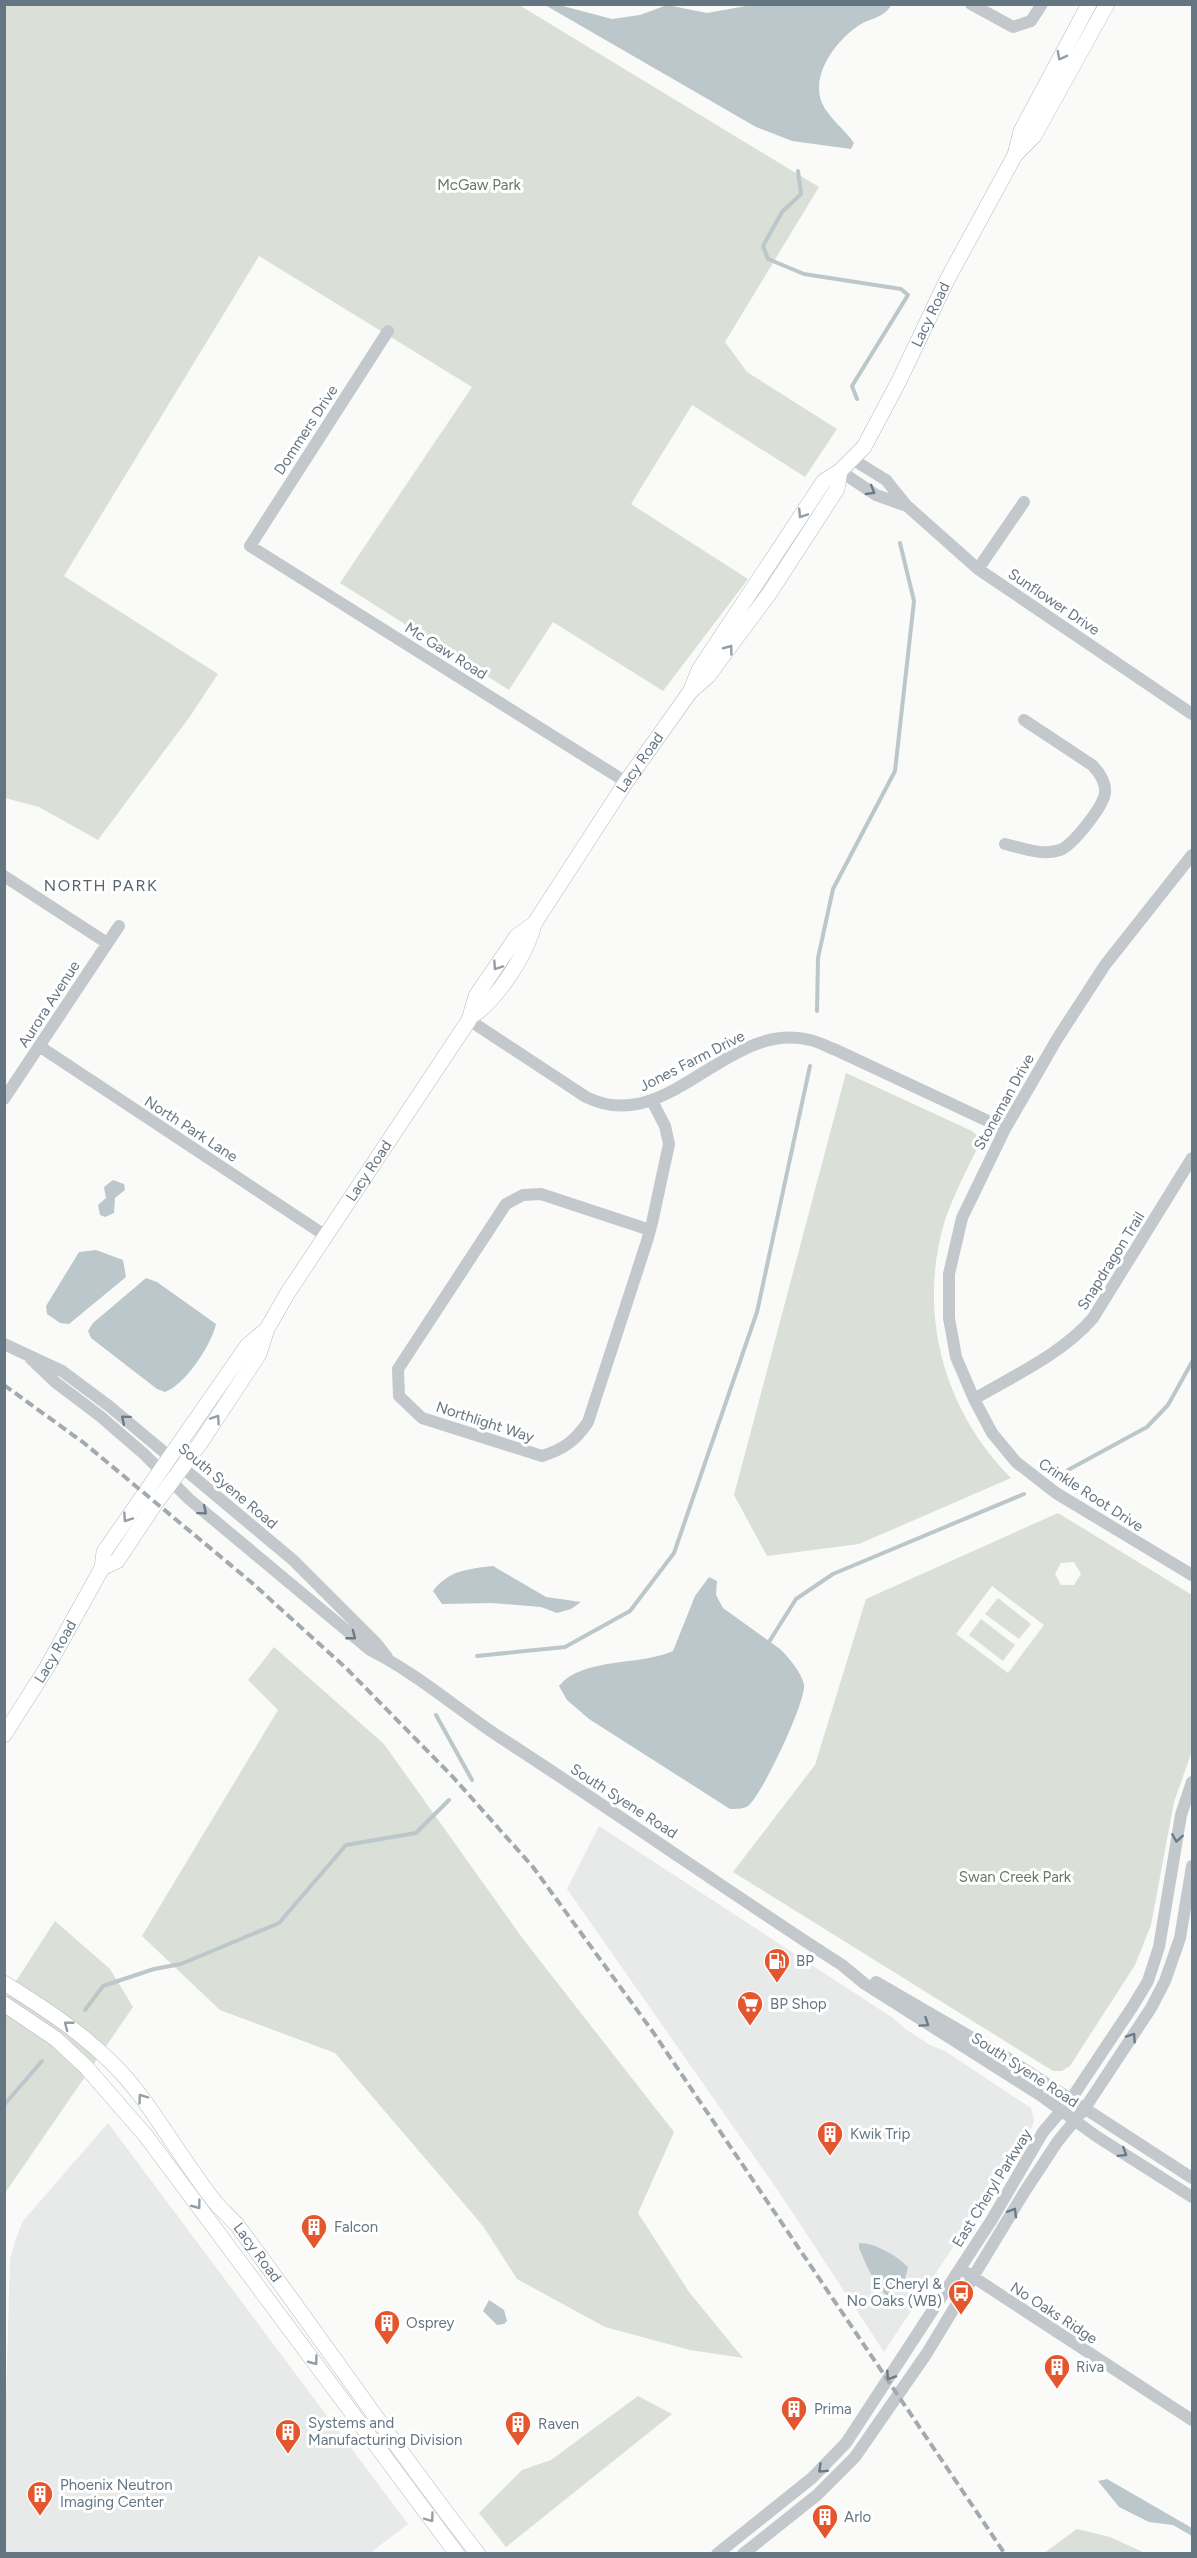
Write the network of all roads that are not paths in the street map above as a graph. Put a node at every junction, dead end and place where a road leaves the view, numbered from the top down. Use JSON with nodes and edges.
{"nodes":[{"id":1,"x":971,"y":4,"type":"edge"},
{"id":2,"x":1042,"y":4,"type":"edge"},
{"id":3,"x":1089,"y":4,"type":"edge"},
{"id":4,"x":1107,"y":4,"type":"edge"},
{"id":5,"x":1015,"y":155,"type":"junction"},
{"id":6,"x":388,"y":331,"type":"dead end"},
{"id":7,"x":852,"y":459,"type":"junction"},
{"id":8,"x":840,"y":471,"type":"junction"},
{"id":9,"x":1024,"y":502,"type":"dead end"},
{"id":10,"x":906,"y":506,"type":"junction"},
{"id":11,"x":250,"y":546,"type":"joint"},
{"id":12,"x":978,"y":570,"type":"junction"},
{"id":13,"x":1192,"y":714,"type":"edge"},
{"id":14,"x":1024,"y":720,"type":"dead end"},
{"id":15,"x":626,"y":782,"type":"junction"},
{"id":16,"x":1005,"y":844,"type":"dead end"},
{"id":17,"x":1192,"y":855,"type":"edge"},
{"id":18,"x":4,"y":876,"type":"edge"},
{"id":19,"x":118,"y":926,"type":"dead end"},
{"id":20,"x":107,"y":943,"type":"junction"},
{"id":21,"x":470,"y":1018,"type":"junction"},
{"id":22,"x":39,"y":1046,"type":"junction"},
{"id":23,"x":4,"y":1099,"type":"edge"},
{"id":24,"x":652,"y":1101,"type":"junction"},
{"id":25,"x":1005,"y":1129,"type":"junction"},
{"id":26,"x":1192,"y":1158,"type":"edge"},
{"id":27,"x":650,"y":1230,"type":"junction"},
{"id":28,"x":326,"y":1236,"type":"junction"},
{"id":29,"x":4,"y":1344,"type":"edge"},
{"id":30,"x":29,"y":1357,"type":"junction"},
{"id":31,"x":974,"y":1399,"type":"junction"},
{"id":32,"x":176,"y":1462,"type":"junction"},
{"id":33,"x":160,"y":1470,"type":"junction"},
{"id":34,"x":172,"y":1481,"type":"junction"},
{"id":35,"x":102,"y":1568,"type":"junction"},
{"id":36,"x":1190,"y":1575,"type":"edge"},
{"id":37,"x":389,"y":1660,"type":"junction"},
{"id":38,"x":7,"y":1727,"type":"edge"},
{"id":39,"x":1192,"y":1782,"type":"edge"},
{"id":40,"x":1187,"y":1816,"type":"edge"},
{"id":41,"x":1192,"y":1866,"type":"edge"},
{"id":42,"x":842,"y":1965,"type":"junction"},
{"id":43,"x":4,"y":1983,"type":"edge"},
{"id":44,"x":4,"y":2004,"type":"edge"},
{"id":45,"x":1071,"y":2099,"type":"junction"},
{"id":46,"x":1085,"y":2108,"type":"junction"},
{"id":47,"x":1062,"y":2111,"type":"junction"},
{"id":48,"x":1075,"y":2121,"type":"junction"},
{"id":49,"x":1192,"y":2178,"type":"edge"},
{"id":50,"x":1192,"y":2197,"type":"edge"},
{"id":51,"x":960,"y":2268,"type":"junction"},
{"id":52,"x":973,"y":2277,"type":"junction"},
{"id":53,"x":1192,"y":2420,"type":"edge"},
{"id":54,"x":741,"y":2534,"type":"junction"},
{"id":55,"x":750,"y":2551,"type":"edge"},
{"id":56,"x":457,"y":2553,"type":"edge"},
{"id":57,"x":478,"y":2553,"type":"edge"},
{"id":58,"x":717,"y":2553,"type":"edge"}],
"edges":[{"from":1,"to":2,"type":"street"},
{"from":3,"to":5,"type":"main road","name":"Lacy Road","one_way":true},
{"from":4,"to":5,"type":"main road","name":"Lacy Road"},
{"from":5,"to":7,"type":"main road","name":"Lacy Road"},
{"from":6,"to":11,"type":"street","name":"Dommers Drive"},
{"from":7,"to":8,"type":"main road","name":"Lacy Road"},
{"from":7,"to":10,"type":"street","name":"Sunflower Drive"},
{"from":8,"to":10,"type":"street","name":"Sunflower Drive","one_way":true},
{"from":8,"to":15,"type":"main road","name":"Lacy Road"},
{"from":9,"to":12,"type":"street"},
{"from":10,"to":12,"type":"street","name":"Sunflower Drive"},
{"from":11,"to":15,"type":"street","name":"Mc Gaw Road"},
{"from":12,"to":13,"type":"street","name":"Sunflower Drive"},
{"from":14,"to":16,"type":"street"},
{"from":15,"to":21,"type":"main road","name":"Lacy Road"},
{"from":17,"to":25,"type":"street","name":"Stoneman Drive"},
{"from":18,"to":20,"type":"street"},
{"from":19,"to":20,"type":"street","name":"Aurora Avenue"},
{"from":20,"to":22,"type":"street","name":"Aurora Avenue"},
{"from":21,"to":24,"type":"street","name":"Jones Farm Drive"},
{"from":21,"to":28,"type":"main road","name":"Lacy Road"},
{"from":22,"to":23,"type":"street","name":"Aurora Avenue"},
{"from":22,"to":28,"type":"street","name":"North Park Lane"},
{"from":24,"to":25,"type":"street","name":"Jones Farm Drive"},
{"from":24,"to":27,"type":"street","name":"Northlight Way"},
{"from":25,"to":31,"type":"street","name":"Stoneman Drive"},
{"from":26,"to":31,"type":"street","name":"Snapdragon Trail"},
{"from":27,"to":27,"type":"street","name":"Northlight Way"},
{"from":28,"to":32,"type":"main road","name":"Lacy Road"},
{"from":29,"to":30,"type":"street","name":"South Syene Road"},
{"from":32,"to":30,"type":"street","name":"South Syene Road","one_way":true},
{"from":30,"to":33,"type":"street","name":"South Syene Road"},
{"from":31,"to":36,"type":"street","name":"Crinkle Root Drive"},
{"from":32,"to":33,"type":"main road","name":"Lacy Road"},
{"from":32,"to":34,"type":"main road","name":"Lacy Road"},
{"from":32,"to":37,"type":"street","name":"South Syene Road"},
{"from":33,"to":34,"type":"street","name":"South Syene Road"},
{"from":33,"to":35,"type":"main road","name":"Lacy Road","one_way":true},
{"from":34,"to":35,"type":"main road","name":"Lacy Road"},
{"from":34,"to":37,"type":"street","name":"South Syene Road","one_way":true},
{"from":35,"to":38,"type":"main road","name":"Lacy Road"},
{"from":37,"to":42,"type":"street","name":"South Syene Road"},
{"from":39,"to":40,"type":"street","name":"East Cheryl Parkway"},
{"from":40,"to":45,"type":"street","name":"East Cheryl Parkway","one_way":true},
{"from":46,"to":41,"type":"street","name":"East Cheryl Parkway","one_way":true},
{"from":42,"to":45,"type":"street","name":"South Syene Road"},
{"from":42,"to":47,"type":"street","name":"South Syene Road","one_way":true},
{"from":57,"to":43,"type":"main road","name":"Lacy Road","one_way":true},
{"from":44,"to":56,"type":"main road","name":"Lacy Road","one_way":true},
{"from":45,"to":46,"type":"street","name":"South Syene Road"},
{"from":45,"to":47,"type":"street","name":"East Cheryl Parkway"},
{"from":46,"to":48,"type":"street","name":"East Cheryl Parkway"},
{"from":46,"to":49,"type":"street","name":"South Syene Road"},
{"from":47,"to":48,"type":"street","name":"South Syene Road"},
{"from":47,"to":51,"type":"street","name":"East Cheryl Parkway"},
{"from":48,"to":50,"type":"street","name":"South Syene Road","one_way":true},
{"from":52,"to":48,"type":"street","name":"East Cheryl Parkway","one_way":true},
{"from":51,"to":52,"type":"street","name":"No Oaks Ridge"},
{"from":51,"to":54,"type":"street","name":"East Cheryl Parkway","one_way":true},
{"from":52,"to":53,"type":"street","name":"No Oaks Ridge"},
{"from":52,"to":55,"type":"street","name":"East Cheryl Parkway"},
{"from":54,"to":55,"type":"street"},
{"from":54,"to":58,"type":"street","name":"East Cheryl Parkway"}]}
